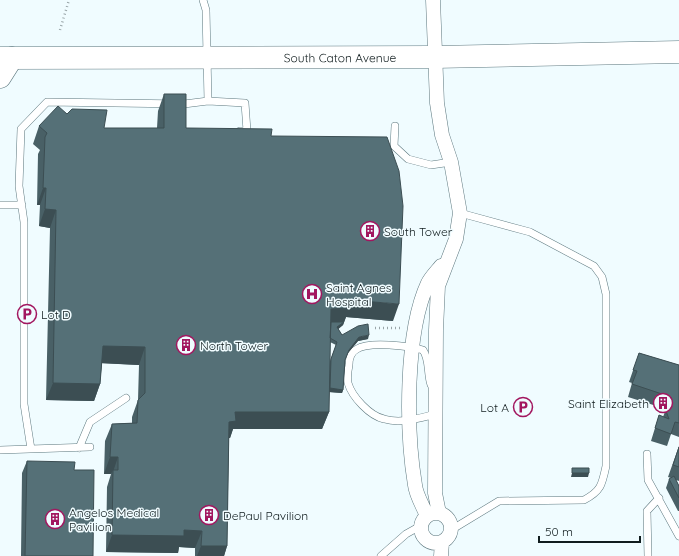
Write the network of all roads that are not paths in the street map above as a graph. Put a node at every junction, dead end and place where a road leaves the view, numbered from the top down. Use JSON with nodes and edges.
{"nodes":[{"id":1,"x":203,"y":0,"type":"edge"},
{"id":2,"x":433,"y":0,"type":"edge"},
{"id":3,"x":679,"y":52,"type":"edge"},
{"id":4,"x":207,"y":56,"type":"junction"},
{"id":5,"x":435,"y":56,"type":"junction"},
{"id":6,"x":6,"y":58,"type":"edge"},
{"id":7,"x":0,"y":77,"type":"edge"},
{"id":8,"x":208,"y":100,"type":"junction"},
{"id":9,"x":395,"y":126,"type":"dead end"},
{"id":10,"x":231,"y":131,"type":"edge"},
{"id":11,"x":451,"y":162,"type":"junction"},
{"id":12,"x":0,"y":205,"type":"edge"},
{"id":13,"x":22,"y":205,"type":"junction"},
{"id":14,"x":460,"y":213,"type":"junction"},
{"id":15,"x":448,"y":257,"type":"junction"},
{"id":16,"x":412,"y":347,"type":"junction"},
{"id":17,"x":126,"y":398,"type":"dead end"},
{"id":18,"x":436,"y":398,"type":"junction"},
{"id":19,"x":436,"y":414,"type":"junction"},
{"id":20,"x":409,"y":420,"type":"junction"},
{"id":21,"x":90,"y":447,"type":"dead end"},
{"id":22,"x":79,"y":448,"type":"junction"},
{"id":23,"x":31,"y":449,"type":"junction"},
{"id":24,"x":0,"y":450,"type":"edge"},
{"id":25,"x":647,"y":454,"type":"dead end"},
{"id":26,"x":659,"y":498,"type":"junction"},
{"id":27,"x":429,"y":518,"type":"junction"},
{"id":28,"x":450,"y":530,"type":"junction"},
{"id":29,"x":679,"y":536,"type":"edge"},
{"id":30,"x":442,"y":542,"type":"junction"},
{"id":31,"x":381,"y":556,"type":"edge"},
{"id":32,"x":441,"y":556,"type":"edge"},
{"id":33,"x":648,"y":556,"type":"edge"}],
"edges":[{"from":1,"to":4,"type":"lane"},
{"from":2,"to":5,"type":"street"},
{"from":3,"to":5,"type":"main road","name":"South Caton Avenue"},
{"from":4,"to":5,"type":"main road","name":"South Caton Avenue"},
{"from":4,"to":6,"type":"main road","name":"South Caton Avenue"},
{"from":4,"to":8,"type":"lane"},
{"from":5,"to":11,"type":"street"},
{"from":6,"to":7,"type":"main road"},
{"from":8,"to":10,"type":"lane"},
{"from":8,"to":13,"type":"lane"},
{"from":9,"to":11,"type":"lane"},
{"from":11,"to":14,"type":"street"},
{"from":12,"to":13,"type":"lane"},
{"from":13,"to":23,"type":"lane"},
{"from":14,"to":15,"type":"street"},
{"from":14,"to":28,"type":"lane"},
{"from":15,"to":16,"type":"street"},
{"from":15,"to":18,"type":"street"},
{"from":16,"to":18,"type":"lane"},
{"from":16,"to":20,"type":"street"},
{"from":16,"to":20,"type":"lane"},
{"from":17,"to":22,"type":"lane"},
{"from":18,"to":19,"type":"street"},
{"from":19,"to":20,"type":"lane"},
{"from":19,"to":27,"type":"street"},
{"from":20,"to":27,"type":"street"},
{"from":21,"to":22,"type":"lane"},
{"from":22,"to":23,"type":"lane"},
{"from":23,"to":24,"type":"lane"},
{"from":25,"to":26,"type":"lane"},
{"from":26,"to":29,"type":"lane"},
{"from":26,"to":33,"type":"lane"},
{"from":27,"to":28,"type":"street"},
{"from":27,"to":30,"type":"street"},
{"from":27,"to":31,"type":"lane"},
{"from":28,"to":30,"type":"street"},
{"from":30,"to":32,"type":"street"}]}
